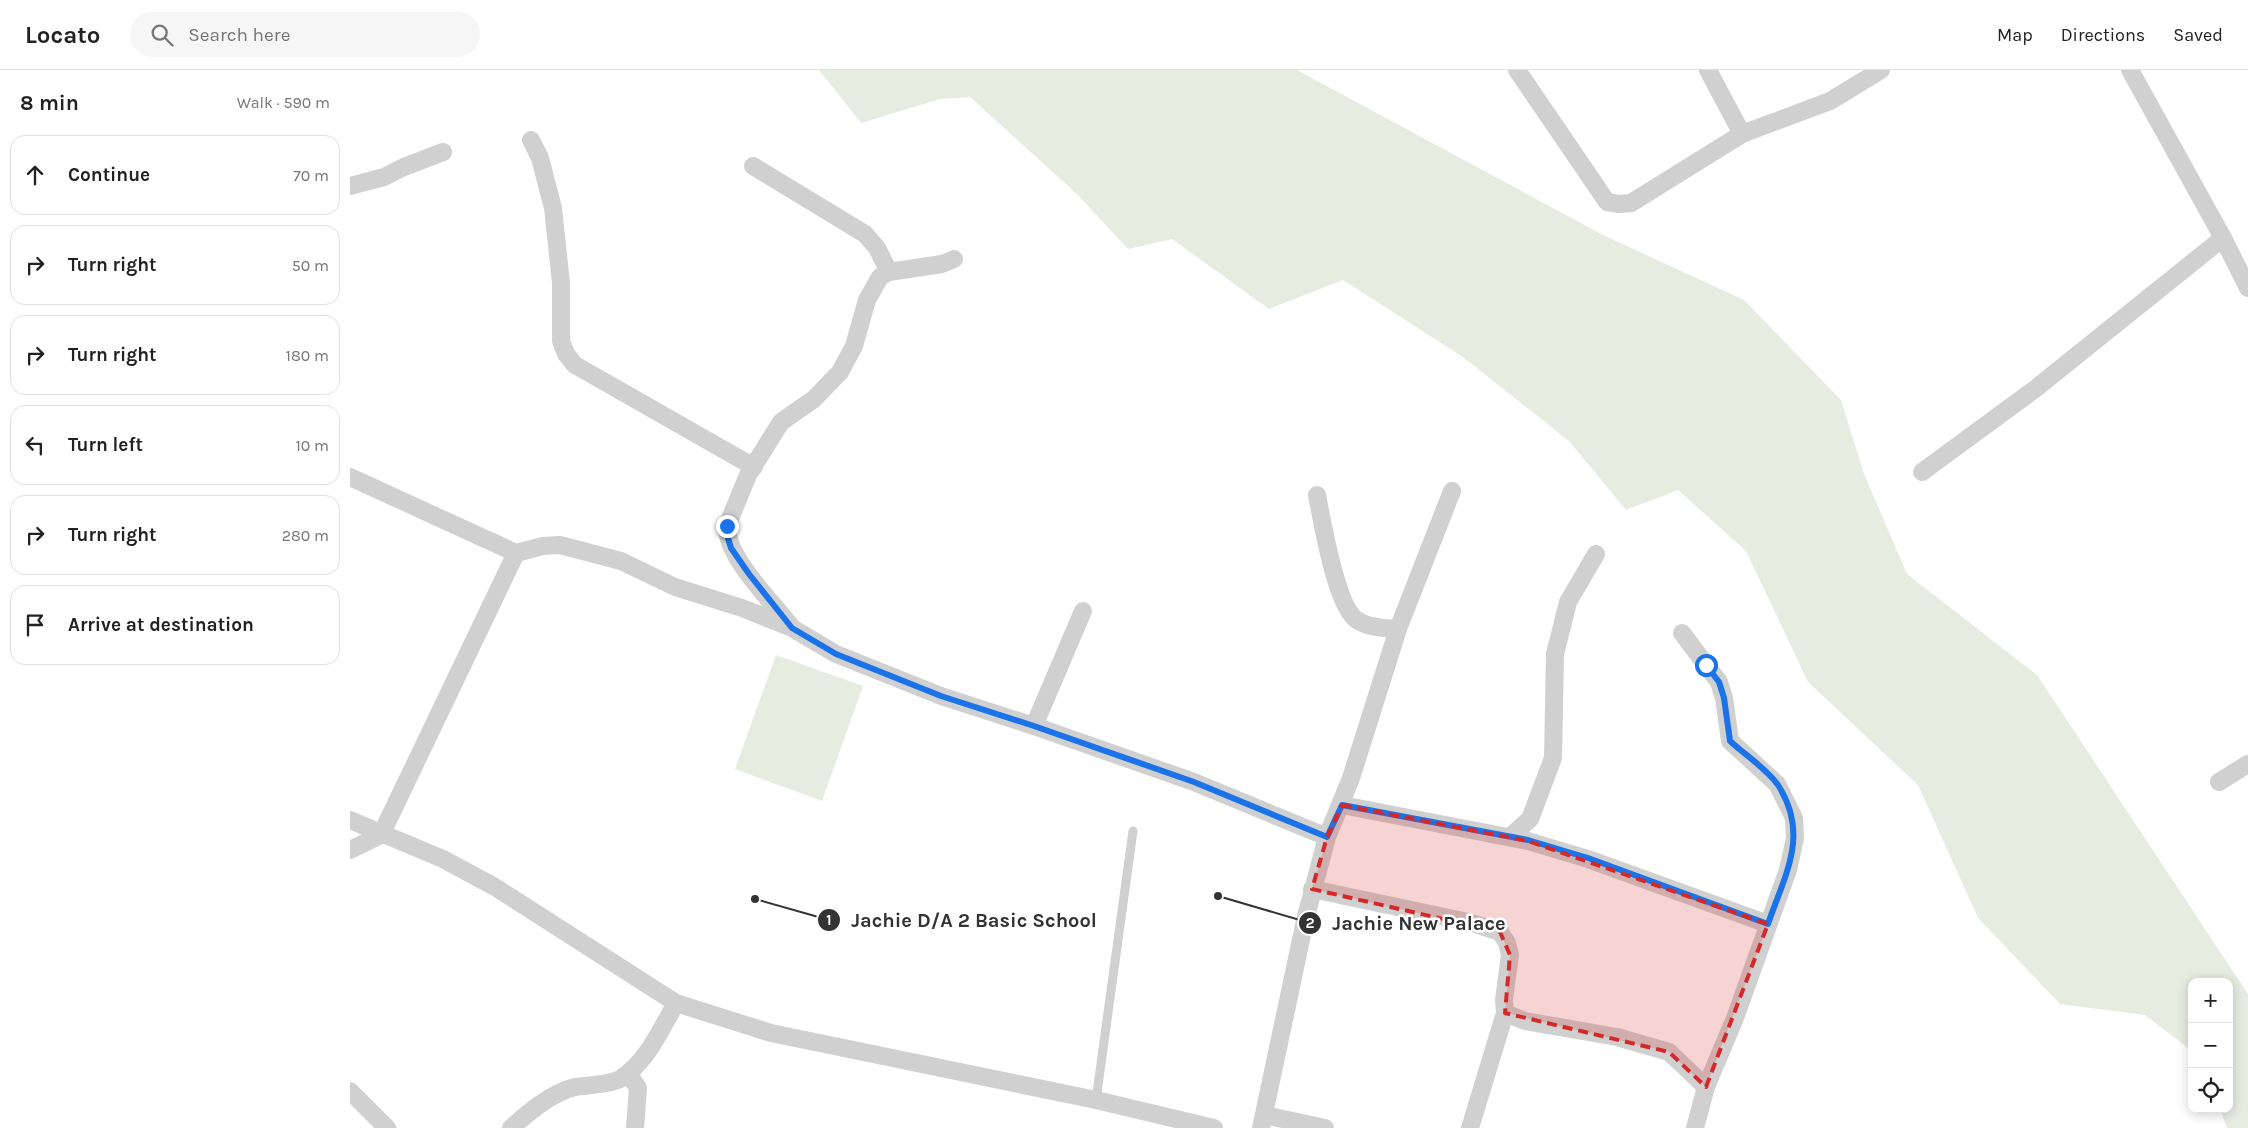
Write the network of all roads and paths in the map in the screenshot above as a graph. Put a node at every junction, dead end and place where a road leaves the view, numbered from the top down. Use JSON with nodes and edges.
{"nodes":[{"id":1,"x":1517,"y":70,"type":"edge"},
{"id":2,"x":1708,"y":70,"type":"edge"},
{"id":3,"x":1881,"y":70,"type":"edge"},
{"id":4,"x":2130,"y":70,"type":"edge"},
{"id":5,"x":1742,"y":134,"type":"junction"},
{"id":6,"x":532,"y":140,"type":"dead end"},
{"id":7,"x":443,"y":152,"type":"dead end"},
{"id":8,"x":753,"y":166,"type":"dead end"},
{"id":9,"x":350,"y":186,"type":"edge"},
{"id":10,"x":2223,"y":238,"type":"junction"},
{"id":11,"x":954,"y":260,"type":"dead end"},
{"id":12,"x":889,"y":272,"type":"junction"},
{"id":13,"x":2248,"y":288,"type":"edge"},
{"id":14,"x":754,"y":467,"type":"junction"},
{"id":15,"x":1922,"y":472,"type":"dead end"},
{"id":16,"x":350,"y":477,"type":"edge"},
{"id":17,"x":1452,"y":491,"type":"dead end"},
{"id":18,"x":1317,"y":495,"type":"dead end"},
{"id":19,"x":516,"y":553,"type":"junction"},
{"id":20,"x":1596,"y":554,"type":"dead end"},
{"id":21,"x":1083,"y":611,"type":"dead end"},
{"id":22,"x":792,"y":628,"type":"junction"},
{"id":23,"x":1398,"y":629,"type":"junction"},
{"id":24,"x":1682,"y":633,"type":"dead end"},
{"id":25,"x":1034,"y":726,"type":"junction"},
{"id":26,"x":2248,"y":764,"type":"edge"},
{"id":27,"x":2219,"y":782,"type":"dead end"},
{"id":28,"x":1342,"y":805,"type":"junction"},
{"id":29,"x":350,"y":820,"type":"edge"},
{"id":30,"x":1133,"y":831,"type":"dead end"},
{"id":31,"x":381,"y":835,"type":"junction"},
{"id":32,"x":1327,"y":837,"type":"junction"},
{"id":33,"x":1510,"y":837,"type":"junction"},
{"id":34,"x":350,"y":850,"type":"edge"},
{"id":35,"x":1312,"y":889,"type":"junction"},
{"id":36,"x":1768,"y":924,"type":"junction"},
{"id":37,"x":676,"y":1003,"type":"junction"},
{"id":38,"x":1505,"y":1013,"type":"junction"},
{"id":39,"x":628,"y":1072,"type":"junction"},
{"id":40,"x":1706,"y":1087,"type":"junction"},
{"id":41,"x":350,"y":1092,"type":"edge"},
{"id":42,"x":1096,"y":1100,"type":"junction"},
{"id":43,"x":1262,"y":1121,"type":"edge"},
{"id":44,"x":387,"y":1128,"type":"edge"},
{"id":45,"x":511,"y":1128,"type":"edge"},
{"id":46,"x":635,"y":1128,"type":"edge"},
{"id":47,"x":1214,"y":1128,"type":"edge"},
{"id":48,"x":1325,"y":1128,"type":"edge"},
{"id":49,"x":1470,"y":1128,"type":"edge"},
{"id":50,"x":1695,"y":1128,"type":"edge"}],
"edges":[{"from":1,"to":5,"type":"street"},
{"from":2,"to":5,"type":"street"},
{"from":3,"to":5,"type":"street"},
{"from":4,"to":10,"type":"street"},
{"from":6,"to":14,"type":"street"},
{"from":7,"to":9,"type":"street"},
{"from":8,"to":12,"type":"street"},
{"from":10,"to":13,"type":"street"},
{"from":10,"to":15,"type":"street"},
{"from":11,"to":12,"type":"street"},
{"from":12,"to":14,"type":"street"},
{"from":14,"to":22,"type":"street"},
{"from":16,"to":19,"type":"street"},
{"from":17,"to":23,"type":"street"},
{"from":18,"to":23,"type":"street"},
{"from":19,"to":22,"type":"street"},
{"from":19,"to":31,"type":"street"},
{"from":20,"to":33,"type":"street"},
{"from":21,"to":25,"type":"street"},
{"from":22,"to":25,"type":"street"},
{"from":23,"to":28,"type":"street"},
{"from":24,"to":36,"type":"street"},
{"from":25,"to":32,"type":"street"},
{"from":26,"to":27,"type":"street"},
{"from":28,"to":32,"type":"street"},
{"from":28,"to":33,"type":"street"},
{"from":29,"to":31,"type":"street"},
{"from":30,"to":42,"type":"lane"},
{"from":31,"to":34,"type":"street"},
{"from":31,"to":37,"type":"street"},
{"from":32,"to":35,"type":"street"},
{"from":33,"to":36,"type":"street"},
{"from":35,"to":38,"type":"street"},
{"from":35,"to":43,"type":"street"},
{"from":36,"to":40,"type":"street"},
{"from":37,"to":39,"type":"street"},
{"from":37,"to":42,"type":"street"},
{"from":38,"to":40,"type":"street"},
{"from":38,"to":49,"type":"street"},
{"from":39,"to":45,"type":"street"},
{"from":39,"to":46,"type":"street"},
{"from":40,"to":50,"type":"street"},
{"from":41,"to":44,"type":"street"},
{"from":42,"to":47,"type":"street"},
{"from":43,"to":48,"type":"street"}]}
